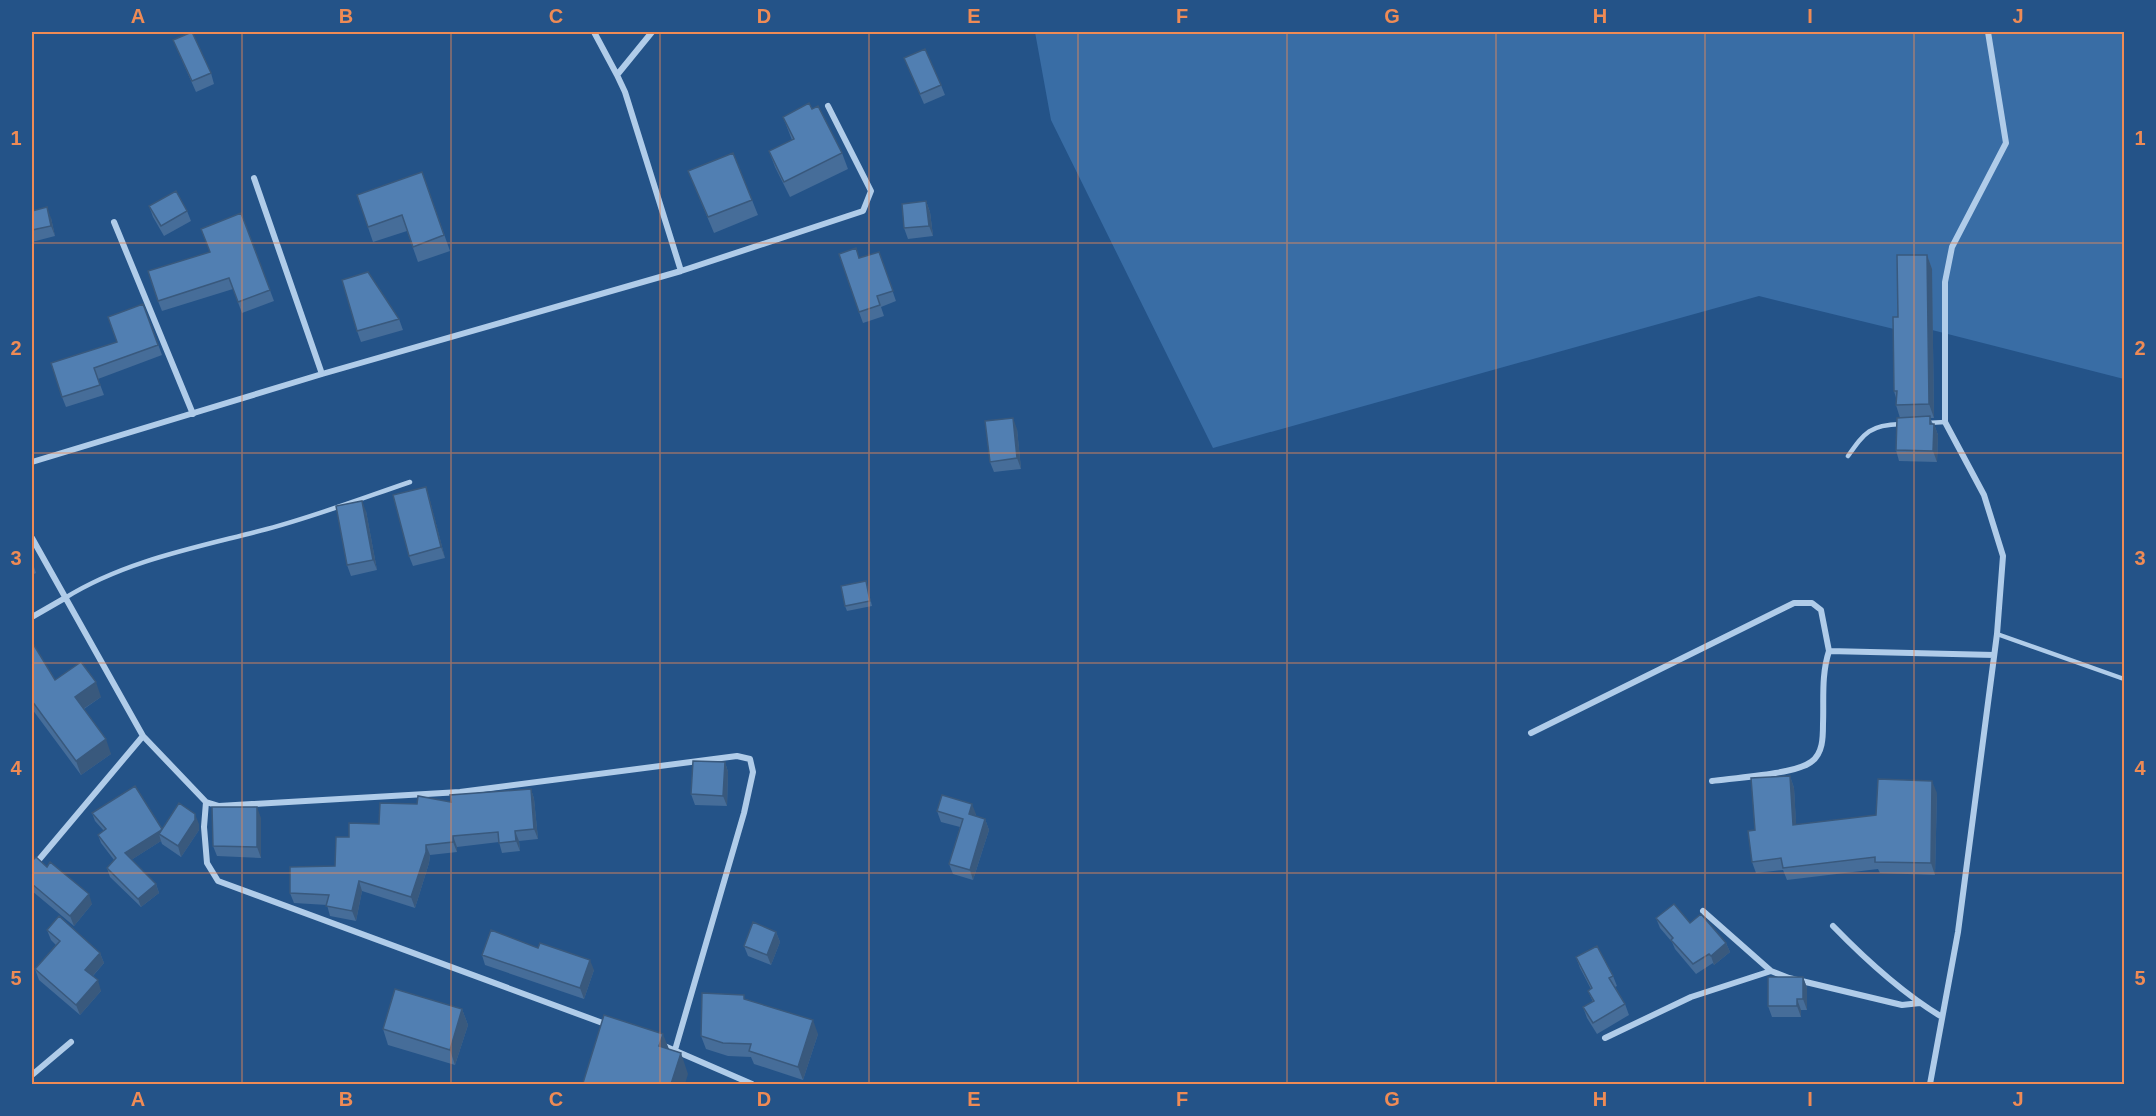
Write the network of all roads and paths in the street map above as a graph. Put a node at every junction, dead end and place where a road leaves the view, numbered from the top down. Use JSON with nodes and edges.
{"nodes":[{"id":1,"x":594,"y":32,"type":"edge"},
{"id":2,"x":652,"y":32,"type":"edge"},
{"id":3,"x":1988,"y":32,"type":"edge"},
{"id":4,"x":617,"y":75,"type":"junction"},
{"id":5,"x":828,"y":106,"type":"dead end"},
{"id":6,"x":254,"y":178,"type":"dead end"},
{"id":7,"x":114,"y":222,"type":"dead end"},
{"id":8,"x":681,"y":271,"type":"junction"},
{"id":9,"x":322,"y":374,"type":"junction"},
{"id":10,"x":193,"y":414,"type":"junction"},
{"id":11,"x":1945,"y":422,"type":"junction"},
{"id":12,"x":1923,"y":423,"type":"edge"},
{"id":13,"x":1912,"y":424,"type":"edge"},
{"id":14,"x":1848,"y":456,"type":"dead end"},
{"id":15,"x":32,"y":462,"type":"edge"},
{"id":16,"x":410,"y":483,"type":"dead end"},
{"id":17,"x":32,"y":538,"type":"edge"},
{"id":18,"x":65,"y":598,"type":"junction"},
{"id":19,"x":32,"y":617,"type":"edge"},
{"id":20,"x":1997,"y":634,"type":"junction"},
{"id":21,"x":1829,"y":651,"type":"junction"},
{"id":22,"x":1994,"y":655,"type":"junction"},
{"id":23,"x":2124,"y":679,"type":"edge"},
{"id":24,"x":1531,"y":733,"type":"dead end"},
{"id":25,"x":143,"y":736,"type":"junction"},
{"id":26,"x":1712,"y":781,"type":"dead end"},
{"id":27,"x":206,"y":802,"type":"junction"},
{"id":28,"x":32,"y":868,"type":"edge"},
{"id":29,"x":1703,"y":911,"type":"dead end"},
{"id":30,"x":1833,"y":926,"type":"dead end"},
{"id":31,"x":1771,"y":971,"type":"junction"},
{"id":32,"x":1920,"y":1003,"type":"junction"},
{"id":33,"x":1942,"y":1017,"type":"junction"},
{"id":34,"x":620,"y":1029,"type":"edge"},
{"id":35,"x":1605,"y":1038,"type":"dead end"},
{"id":36,"x":71,"y":1042,"type":"dead end"},
{"id":37,"x":653,"y":1042,"type":"edge"},
{"id":38,"x":675,"y":1050,"type":"junction"},
{"id":39,"x":32,"y":1074,"type":"edge"},
{"id":40,"x":752,"y":1084,"type":"edge"},
{"id":41,"x":1930,"y":1084,"type":"edge"}],
"edges":[{"from":1,"to":4,"type":"street"},
{"from":2,"to":4,"type":"street"},
{"from":3,"to":11,"type":"street"},
{"from":4,"to":8,"type":"street"},
{"from":5,"to":8,"type":"street"},
{"from":6,"to":9,"type":"street"},
{"from":7,"to":10,"type":"street"},
{"from":8,"to":9,"type":"street"},
{"from":9,"to":10,"type":"street"},
{"from":10,"to":15,"type":"street"},
{"from":11,"to":12,"type":"lane"},
{"from":11,"to":20,"type":"street"},
{"from":13,"to":14,"type":"lane"},
{"from":16,"to":18,"type":"lane"},
{"from":17,"to":18,"type":"street"},
{"from":18,"to":19,"type":"street"},
{"from":18,"to":25,"type":"street"},
{"from":20,"to":22,"type":"street"},
{"from":20,"to":23,"type":"lane"},
{"from":21,"to":22,"type":"street"},
{"from":21,"to":24,"type":"street"},
{"from":21,"to":26,"type":"street"},
{"from":22,"to":33,"type":"street"},
{"from":25,"to":27,"type":"street"},
{"from":25,"to":28,"type":"street"},
{"from":27,"to":34,"type":"street"},
{"from":27,"to":38,"type":"street"},
{"from":29,"to":31,"type":"street"},
{"from":30,"to":32,"type":"street"},
{"from":31,"to":32,"type":"street"},
{"from":31,"to":35,"type":"street"},
{"from":32,"to":33,"type":"street"},
{"from":33,"to":41,"type":"street"},
{"from":36,"to":39,"type":"street"},
{"from":37,"to":38,"type":"street"},
{"from":38,"to":40,"type":"street"}]}
